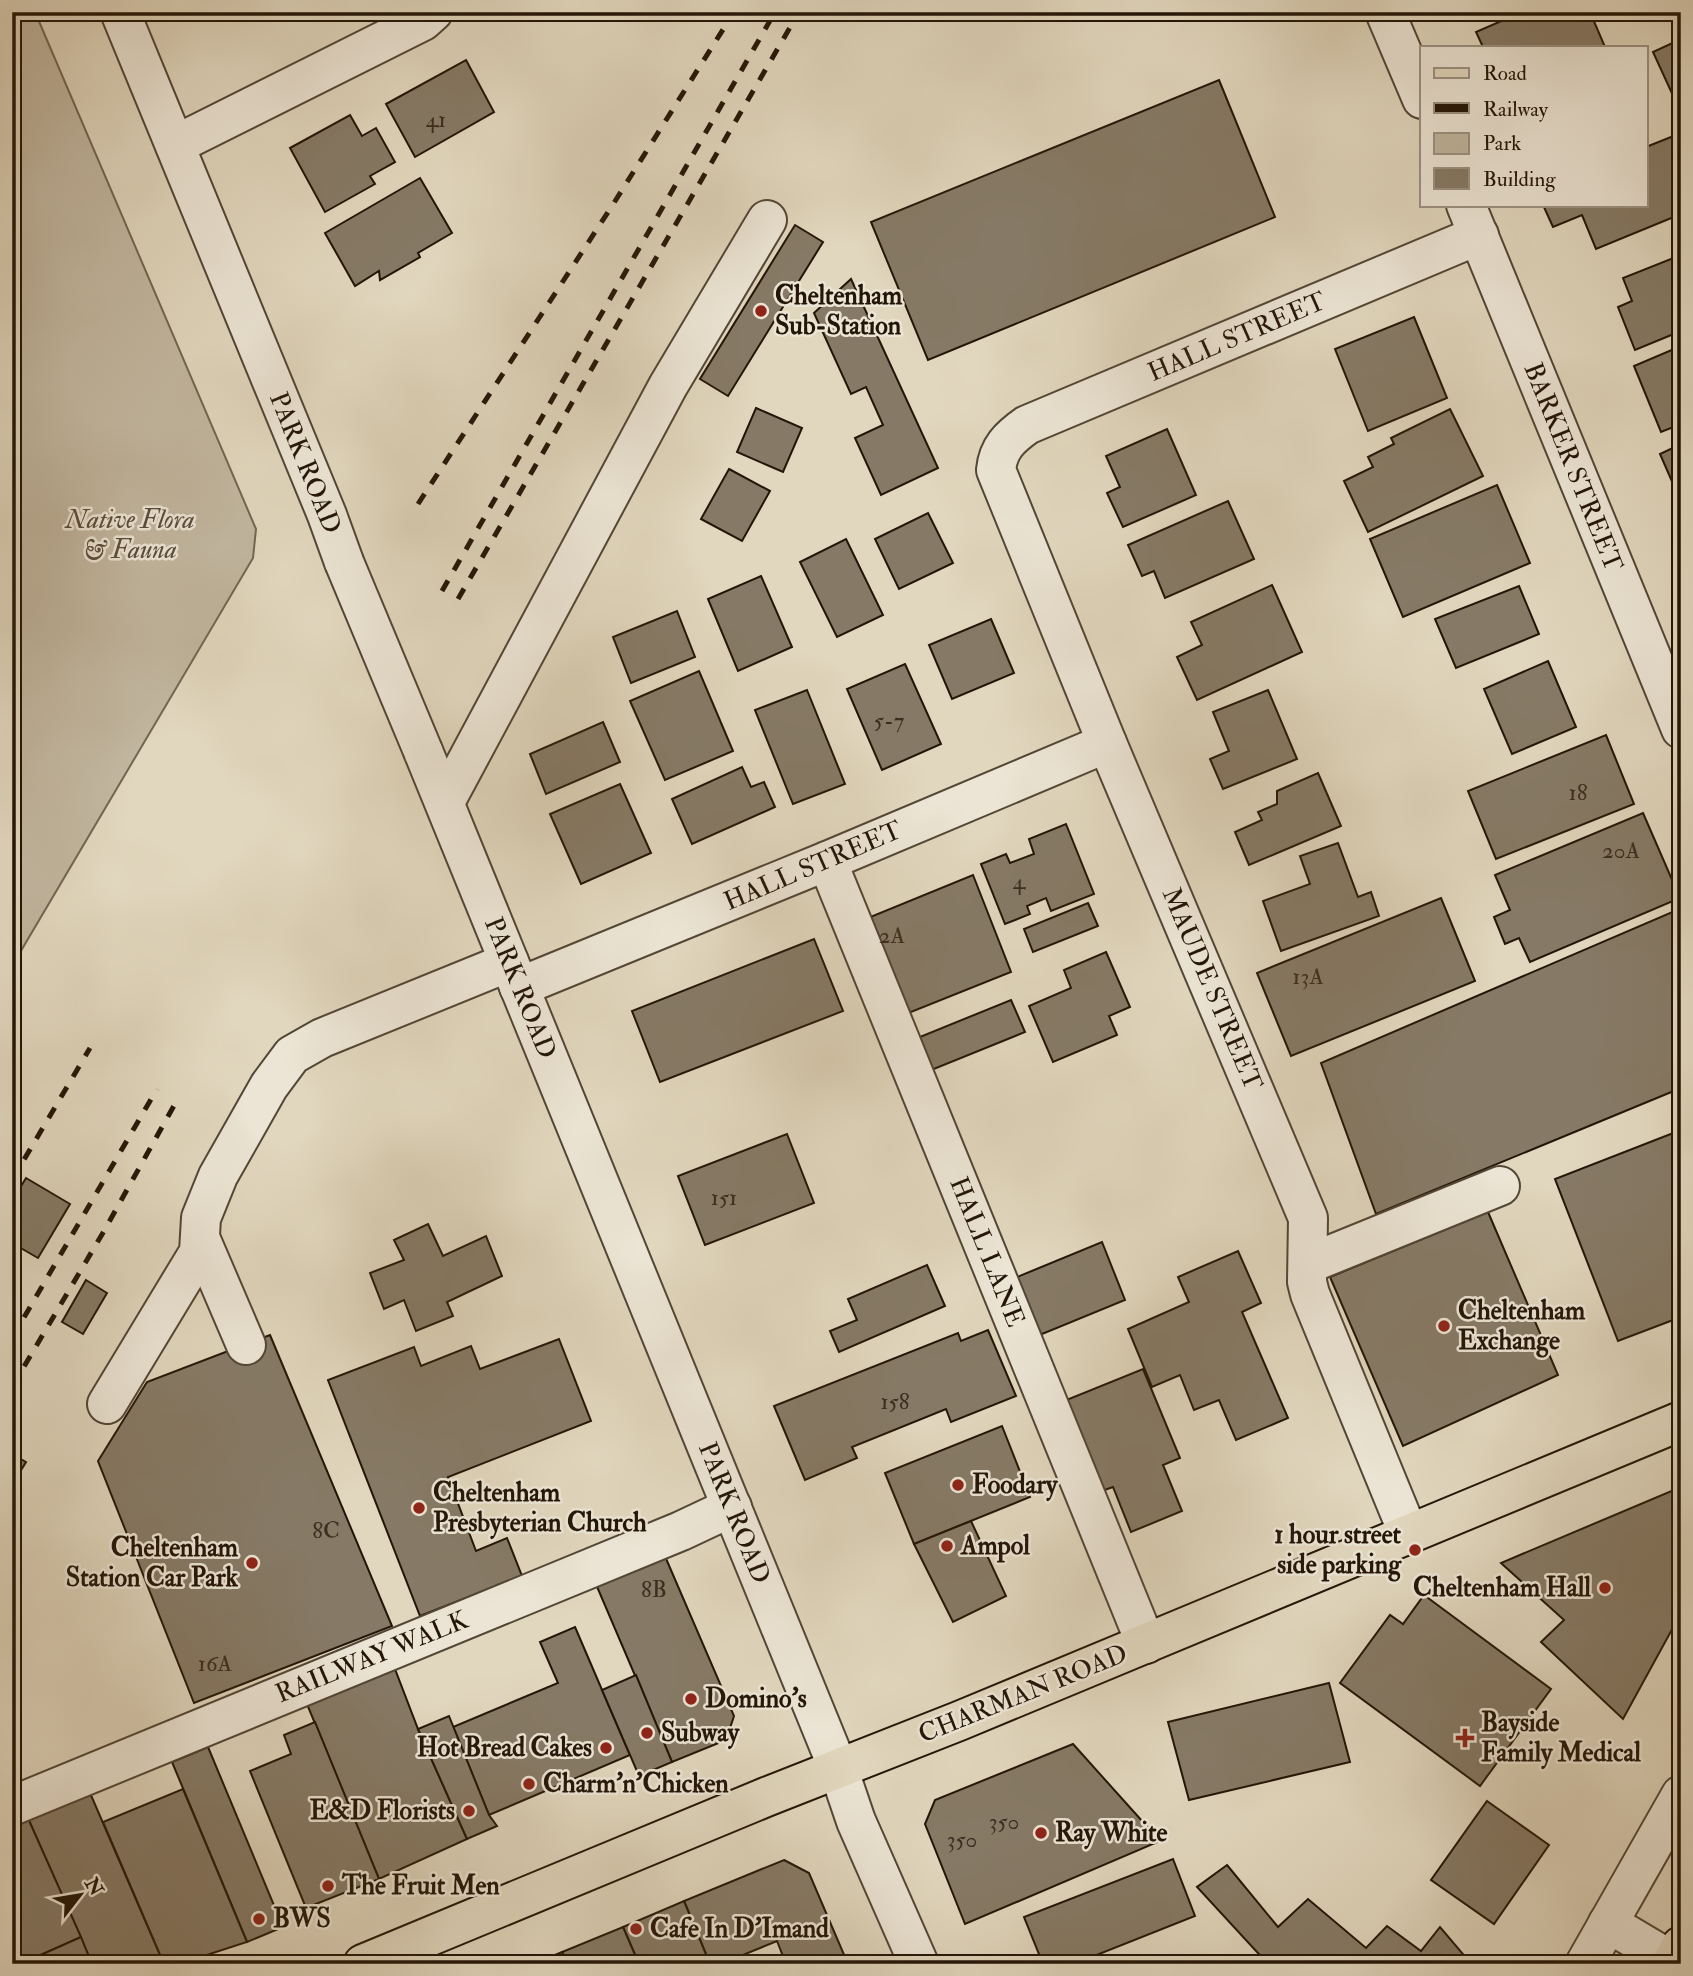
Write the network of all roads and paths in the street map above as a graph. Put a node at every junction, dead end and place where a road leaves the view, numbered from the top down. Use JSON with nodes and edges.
{"nodes":[{"id":1,"x":120,"y":12,"type":"edge"},
{"id":2,"x":433,"y":12,"type":"edge"},
{"id":3,"x":1385,"y":12,"type":"edge"},
{"id":4,"x":1420,"y":94,"type":"edge"},
{"id":5,"x":174,"y":145,"type":"junction"},
{"id":6,"x":767,"y":220,"type":"dead end"},
{"id":7,"x":1472,"y":220,"type":"edge"},
{"id":8,"x":1001,"y":448,"type":"joint"},
{"id":9,"x":1681,"y":729,"type":"edge"},
{"id":10,"x":1107,"y":743,"type":"junction"},
{"id":11,"x":445,"y":802,"type":"junction"},
{"id":12,"x":827,"y":861,"type":"junction"},
{"id":13,"x":514,"y":975,"type":"junction"},
{"id":14,"x":1500,"y":1186,"type":"dead end"},
{"id":15,"x":201,"y":1240,"type":"junction"},
{"id":16,"x":1308,"y":1264,"type":"junction"},
{"id":17,"x":246,"y":1345,"type":"dead end"},
{"id":18,"x":107,"y":1404,"type":"dead end"},
{"id":19,"x":1681,"y":1421,"type":"edge"},
{"id":20,"x":732,"y":1507,"type":"junction"},
{"id":21,"x":1409,"y":1535,"type":"junction"},
{"id":22,"x":1146,"y":1644,"type":"junction"},
{"id":23,"x":838,"y":1768,"type":"junction"},
{"id":24,"x":1681,"y":1795,"type":"edge"},
{"id":25,"x":12,"y":1806,"type":"edge"},
{"id":26,"x":1608,"y":1923,"type":"junction"},
{"id":27,"x":1675,"y":1959,"type":"edge"},
{"id":28,"x":363,"y":1964,"type":"edge"},
{"id":29,"x":919,"y":1964,"type":"edge"},
{"id":30,"x":1584,"y":1964,"type":"edge"}],
"edges":[{"from":1,"to":5,"type":"street","name":"PARK ROAD"},
{"from":2,"to":5,"type":"street"},
{"from":3,"to":4,"type":"street"},
{"from":5,"to":11,"type":"street","name":"PARK ROAD","bridge":true},
{"from":6,"to":11,"type":"street"},
{"from":7,"to":8,"type":"street","name":"HALL STREET"},
{"from":7,"to":9,"type":"street","name":"BARKER STREET"},
{"from":8,"to":10,"type":"street","name":"MAUDE STREET"},
{"from":10,"to":12,"type":"street","name":"HALL STREET"},
{"from":10,"to":16,"type":"street","name":"MAUDE STREET"},
{"from":11,"to":13,"type":"street","name":"PARK ROAD"},
{"from":12,"to":13,"type":"street","name":"HALL STREET"},
{"from":12,"to":22,"type":"street","name":"HALL LANE"},
{"from":13,"to":15,"type":"street","name":"HALL STREET"},
{"from":13,"to":20,"type":"street","name":"PARK ROAD"},
{"from":14,"to":16,"type":"street"},
{"from":15,"to":17,"type":"street"},
{"from":15,"to":18,"type":"street","name":"HALL STREET"},
{"from":16,"to":21,"type":"street","name":"MAUDE STREET"},
{"from":19,"to":21,"type":"main road","name":"CHARMAN ROAD"},
{"from":20,"to":23,"type":"street","name":"PARK ROAD"},
{"from":20,"to":25,"type":"street","name":"RAILWAY WALK"},
{"from":21,"to":22,"type":"main road","name":"CHARMAN ROAD"},
{"from":22,"to":23,"type":"main road","name":"CHARMAN ROAD"},
{"from":23,"to":28,"type":"main road","name":"CHARMAN ROAD"},
{"from":23,"to":29,"type":"street","name":"PARK ROAD"},
{"from":24,"to":26,"type":"street"},
{"from":26,"to":27,"type":"street"},
{"from":26,"to":30,"type":"street"}]}
